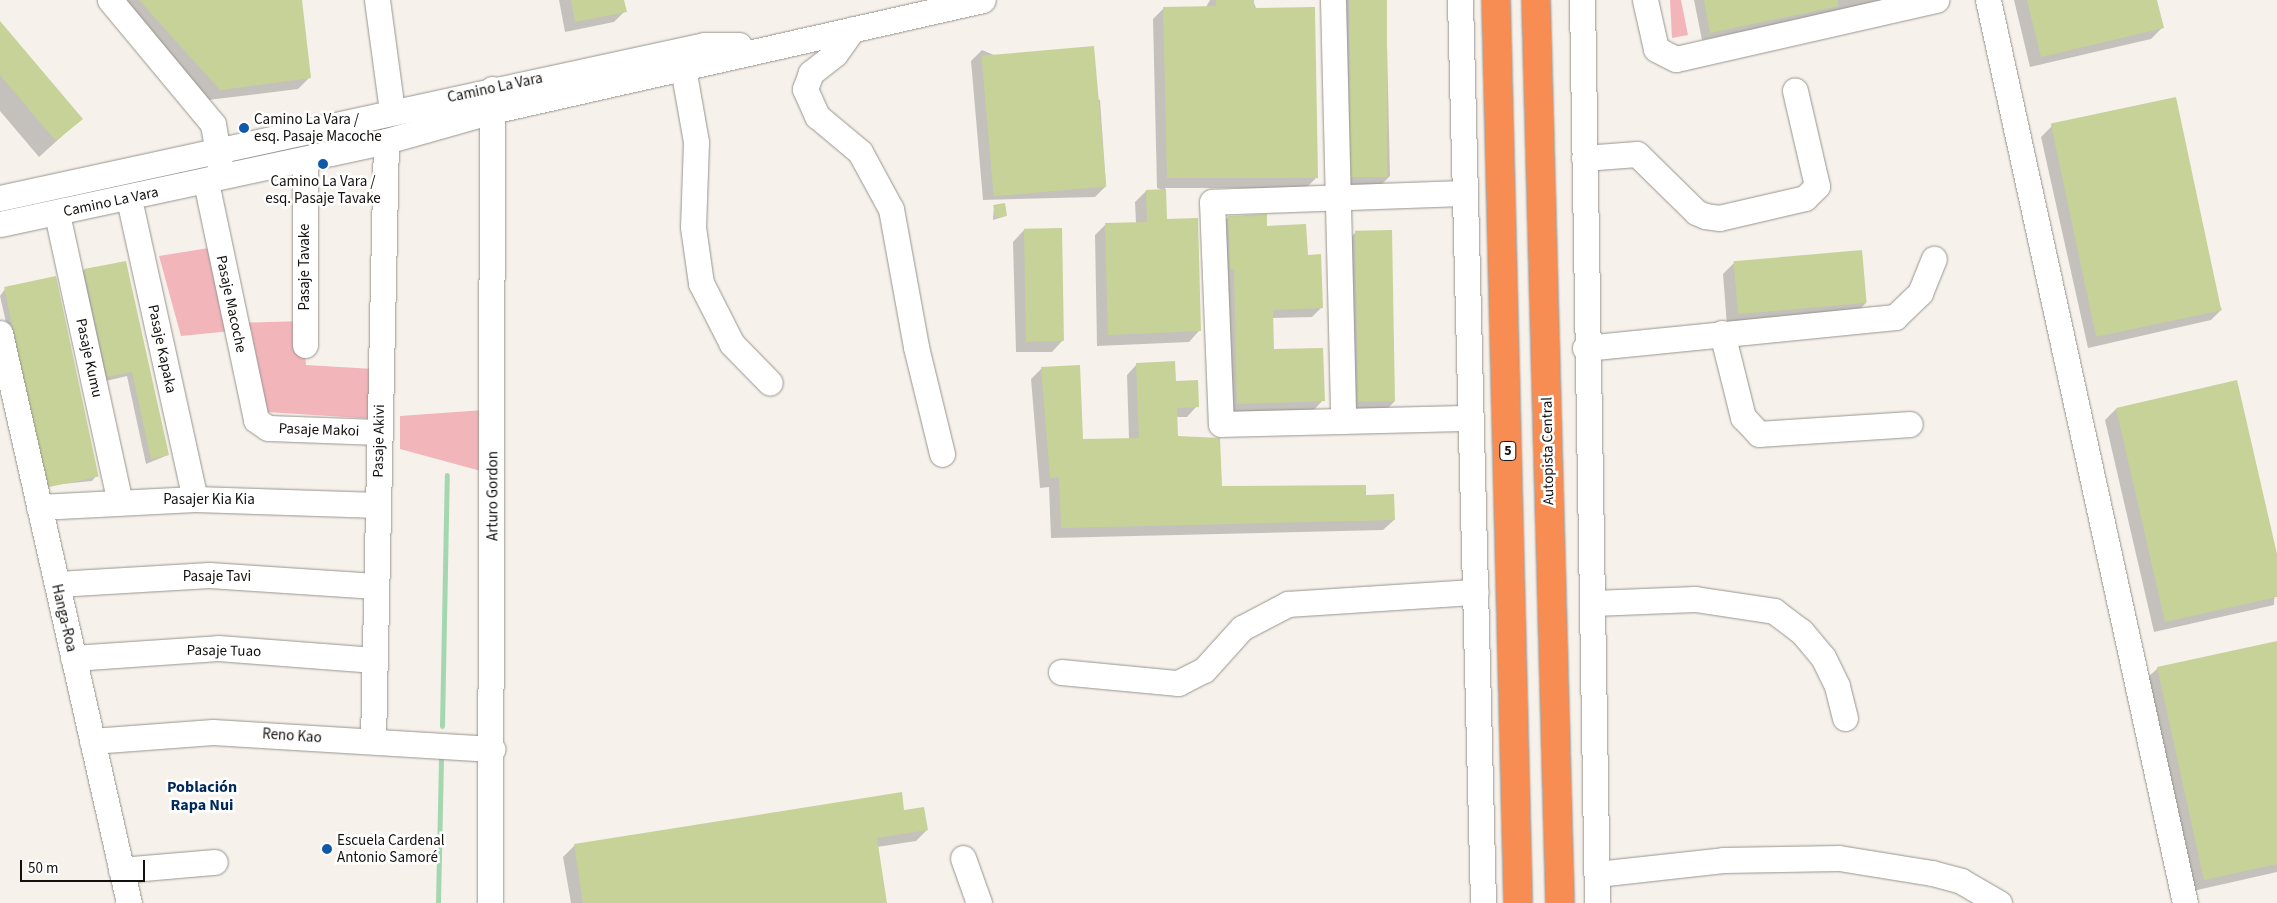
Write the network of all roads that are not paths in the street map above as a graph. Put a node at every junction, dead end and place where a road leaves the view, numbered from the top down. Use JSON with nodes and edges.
{"nodes":[{"id":1,"x":110,"y":0,"type":"edge"},
{"id":2,"x":377,"y":0,"type":"edge"},
{"id":3,"x":983,"y":0,"type":"edge"},
{"id":4,"x":1333,"y":0,"type":"edge"},
{"id":5,"x":1460,"y":0,"type":"edge"},
{"id":6,"x":1496,"y":0,"type":"edge"},
{"id":7,"x":1536,"y":0,"type":"edge"},
{"id":8,"x":1582,"y":0,"type":"edge"},
{"id":9,"x":1645,"y":0,"type":"edge"},
{"id":10,"x":1936,"y":0,"type":"edge"},
{"id":11,"x":1988,"y":0,"type":"edge"},
{"id":12,"x":853,"y":29,"type":"junction"},
{"id":13,"x":776,"y":46,"type":"junction"},
{"id":14,"x":683,"y":68,"type":"junction"},
{"id":15,"x":1795,"y":91,"type":"dead end"},
{"id":16,"x":492,"y":100,"type":"junction"},
{"id":17,"x":392,"y":111,"type":"junction"},
{"id":18,"x":386,"y":141,"type":"junction"},
{"id":19,"x":216,"y":150,"type":"junction"},
{"id":20,"x":1584,"y":158,"type":"junction"},
{"id":21,"x":305,"y":160,"type":"junction"},
{"id":22,"x":214,"y":180,"type":"junction"},
{"id":23,"x":1465,"y":193,"type":"junction"},
{"id":24,"x":1,"y":197,"type":"edge"},
{"id":25,"x":1339,"y":198,"type":"junction"},
{"id":26,"x":129,"y":199,"type":"junction"},
{"id":27,"x":57,"y":214,"type":"junction"},
{"id":28,"x":0,"y":224,"type":"edge"},
{"id":29,"x":1934,"y":260,"type":"dead end"},
{"id":30,"x":0,"y":333,"type":"edge"},
{"id":31,"x":1722,"y":333,"type":"junction"},
{"id":32,"x":304,"y":345,"type":"dead end"},
{"id":33,"x":1585,"y":348,"type":"junction"},
{"id":34,"x":770,"y":383,"type":"dead end"},
{"id":35,"x":1471,"y":418,"type":"junction"},
{"id":36,"x":1343,"y":421,"type":"junction"},
{"id":37,"x":259,"y":424,"type":"joint"},
{"id":38,"x":1910,"y":424,"type":"dead end"},
{"id":39,"x":379,"y":432,"type":"junction"},
{"id":40,"x":942,"y":454,"type":"dead end"},
{"id":41,"x":195,"y":498,"type":"junction"},
{"id":42,"x":120,"y":502,"type":"junction"},
{"id":43,"x":378,"y":505,"type":"junction"},
{"id":44,"x":39,"y":507,"type":"junction"},
{"id":45,"x":57,"y":584,"type":"junction"},
{"id":46,"x":376,"y":586,"type":"junction"},
{"id":47,"x":1476,"y":592,"type":"junction"},
{"id":48,"x":1592,"y":603,"type":"junction"},
{"id":49,"x":73,"y":658,"type":"junction"},
{"id":50,"x":375,"y":660,"type":"junction"},
{"id":51,"x":1061,"y":672,"type":"dead end"},
{"id":52,"x":1844,"y":718,"type":"dead end"},
{"id":53,"x":92,"y":741,"type":"junction"},
{"id":54,"x":373,"y":741,"type":"junction"},
{"id":55,"x":492,"y":749,"type":"junction"},
{"id":56,"x":963,"y":858,"type":"dead end"},
{"id":57,"x":215,"y":862,"type":"dead end"},
{"id":58,"x":121,"y":870,"type":"junction"},
{"id":59,"x":1597,"y":874,"type":"junction"},
{"id":60,"x":129,"y":903,"type":"edge"},
{"id":61,"x":490,"y":903,"type":"edge"},
{"id":62,"x":979,"y":903,"type":"edge"},
{"id":63,"x":1483,"y":903,"type":"edge"},
{"id":64,"x":1518,"y":903,"type":"edge"},
{"id":65,"x":1560,"y":903,"type":"edge"},
{"id":66,"x":1597,"y":903,"type":"edge"},
{"id":67,"x":1999,"y":903,"type":"edge"},
{"id":68,"x":2185,"y":903,"type":"edge"}],
"edges":[{"from":1,"to":19,"type":"street"},
{"from":2,"to":17,"type":"street"},
{"from":3,"to":12,"type":"street","name":"Camino La Vara"},
{"from":4,"to":25,"type":"street"},
{"from":5,"to":23,"type":"street"},
{"from":6,"to":64,"type":"highway","number":"5"},
{"from":7,"to":65,"type":"highway","name":"Autopista Central"},
{"from":8,"to":20,"type":"street"},
{"from":9,"to":10,"type":"street"},
{"from":11,"to":68,"type":"street"},
{"from":12,"to":13,"type":"street","name":"Camino La Vara"},
{"from":12,"to":40,"type":"street"},
{"from":13,"to":14,"type":"street","name":"Camino La Vara"},
{"from":13,"to":16,"type":"street","name":"Camino La Vara"},
{"from":14,"to":16,"type":"street","name":"Camino La Vara"},
{"from":14,"to":34,"type":"street"},
{"from":15,"to":20,"type":"street"},
{"from":16,"to":17,"type":"street","name":"Camino La Vara"},
{"from":16,"to":18,"type":"street","name":"Camino La Vara"},
{"from":16,"to":55,"type":"street","name":"Arturo Gordon"},
{"from":17,"to":19,"type":"street","name":"Camino La Vara"},
{"from":18,"to":21,"type":"street","name":"Camino La Vara"},
{"from":18,"to":39,"type":"street","name":"Pasaje Akivi"},
{"from":19,"to":22,"type":"street"},
{"from":19,"to":24,"type":"street","name":"Camino La Vara"},
{"from":20,"to":33,"type":"street"},
{"from":21,"to":22,"type":"street","name":"Camino La Vara"},
{"from":21,"to":32,"type":"street","name":"Pasaje Tavake"},
{"from":22,"to":26,"type":"street","name":"Camino La Vara"},
{"from":22,"to":37,"type":"street","name":"Pasaje Macoche"},
{"from":23,"to":25,"type":"street"},
{"from":23,"to":35,"type":"street"},
{"from":25,"to":36,"type":"street"},
{"from":25,"to":36,"type":"street"},
{"from":26,"to":27,"type":"street","name":"Camino La Vara"},
{"from":26,"to":41,"type":"street","name":"Pasaje Kapaka"},
{"from":27,"to":28,"type":"street","name":"Camino La Vara"},
{"from":27,"to":42,"type":"street","name":"Pasaje Kumu"},
{"from":29,"to":31,"type":"street"},
{"from":30,"to":44,"type":"street","name":"Hanga-Roa"},
{"from":31,"to":33,"type":"street"},
{"from":31,"to":38,"type":"street"},
{"from":33,"to":48,"type":"street"},
{"from":35,"to":36,"type":"street"},
{"from":35,"to":47,"type":"street"},
{"from":37,"to":39,"type":"street","name":"Pasaje Makoi"},
{"from":39,"to":43,"type":"street","name":"Pasaje Akivi"},
{"from":41,"to":42,"type":"street","name":"Pasajer Kia Kia"},
{"from":41,"to":43,"type":"street","name":"Pasajer Kia Kia"},
{"from":42,"to":44,"type":"street","name":"Pasajer Kia Kia"},
{"from":43,"to":46,"type":"street","name":"Pasaje Akivi"},
{"from":44,"to":45,"type":"street","name":"Hanga-Roa"},
{"from":45,"to":46,"type":"street","name":"Pasaje Tavi"},
{"from":45,"to":49,"type":"street","name":"Hanga-Roa"},
{"from":46,"to":50,"type":"street","name":"Pasaje Akivi"},
{"from":47,"to":51,"type":"street"},
{"from":47,"to":63,"type":"street"},
{"from":48,"to":52,"type":"street"},
{"from":48,"to":59,"type":"street"},
{"from":49,"to":50,"type":"street","name":"Pasaje Tuao"},
{"from":49,"to":53,"type":"street","name":"Hanga-Roa"},
{"from":50,"to":54,"type":"street","name":"Pasaje Akivi"},
{"from":53,"to":54,"type":"street","name":"Reno Kao"},
{"from":53,"to":58,"type":"street","name":"Hanga-Roa"},
{"from":54,"to":55,"type":"street","name":"Reno Kao"},
{"from":55,"to":61,"type":"street","name":"Arturo Gordon"},
{"from":56,"to":62,"type":"street"},
{"from":57,"to":58,"type":"street"},
{"from":58,"to":60,"type":"street","name":"Hanga-Roa"},
{"from":59,"to":66,"type":"street"},
{"from":59,"to":67,"type":"street"}]}
